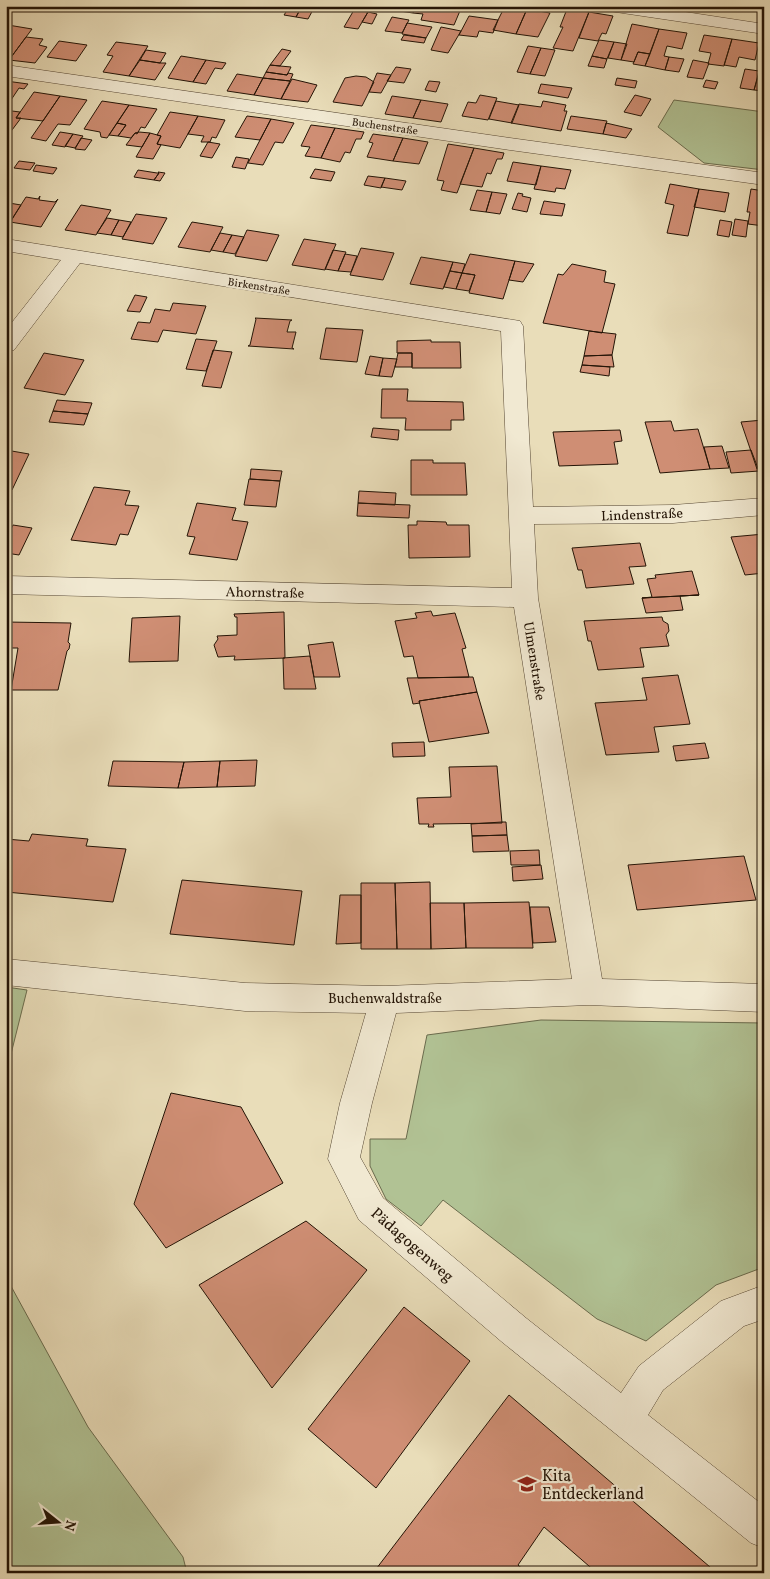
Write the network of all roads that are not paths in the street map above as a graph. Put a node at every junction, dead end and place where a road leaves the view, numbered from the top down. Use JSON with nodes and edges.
{"nodes":[{"id":1,"x":609,"y":6,"type":"edge"},
{"id":2,"x":764,"y":29,"type":"edge"},
{"id":3,"x":6,"y":70,"type":"edge"},
{"id":4,"x":764,"y":179,"type":"edge"},
{"id":5,"x":6,"y":245,"type":"edge"},
{"id":6,"x":75,"y":256,"type":"junction"},
{"id":7,"x":512,"y":326,"type":"joint"},
{"id":8,"x":6,"y":345,"type":"edge"},
{"id":9,"x":764,"y":506,"type":"edge"},
{"id":10,"x":520,"y":516,"type":"junction"},
{"id":11,"x":6,"y":586,"type":"edge"},
{"id":12,"x":525,"y":598,"type":"junction"},
{"id":13,"x":6,"y":972,"type":"edge"},
{"id":14,"x":589,"y":992,"type":"junction"},
{"id":15,"x":764,"y":998,"type":"edge"},
{"id":16,"x":385,"y":1000,"type":"junction"},
{"id":17,"x":764,"y":1302,"type":"edge"},
{"id":18,"x":626,"y":1418,"type":"junction"},
{"id":19,"x":764,"y":1530,"type":"edge"}],
"edges":[{"from":1,"to":2,"type":"street"},
{"from":3,"to":4,"type":"street","name":"Buchenstraße"},
{"from":5,"to":6,"type":"street","name":"Birkenstraße"},
{"from":6,"to":7,"type":"street","name":"Birkenstraße"},
{"from":6,"to":8,"type":"street"},
{"from":7,"to":10,"type":"street","name":"Ulmenstraße"},
{"from":9,"to":10,"type":"street","name":"Lindenstraße"},
{"from":10,"to":12,"type":"street","name":"Ulmenstraße"},
{"from":11,"to":12,"type":"street","name":"Ahornstraße"},
{"from":12,"to":14,"type":"street","name":"Ulmenstraße"},
{"from":13,"to":16,"type":"street","name":"Buchenwaldstraße"},
{"from":14,"to":15,"type":"street","name":"Buchenwaldstraße"},
{"from":14,"to":16,"type":"street","name":"Buchenwaldstraße"},
{"from":16,"to":18,"type":"street","name":"Pädagogenweg"},
{"from":17,"to":18,"type":"street"},
{"from":18,"to":19,"type":"street","name":"Pädagogenweg"}]}
